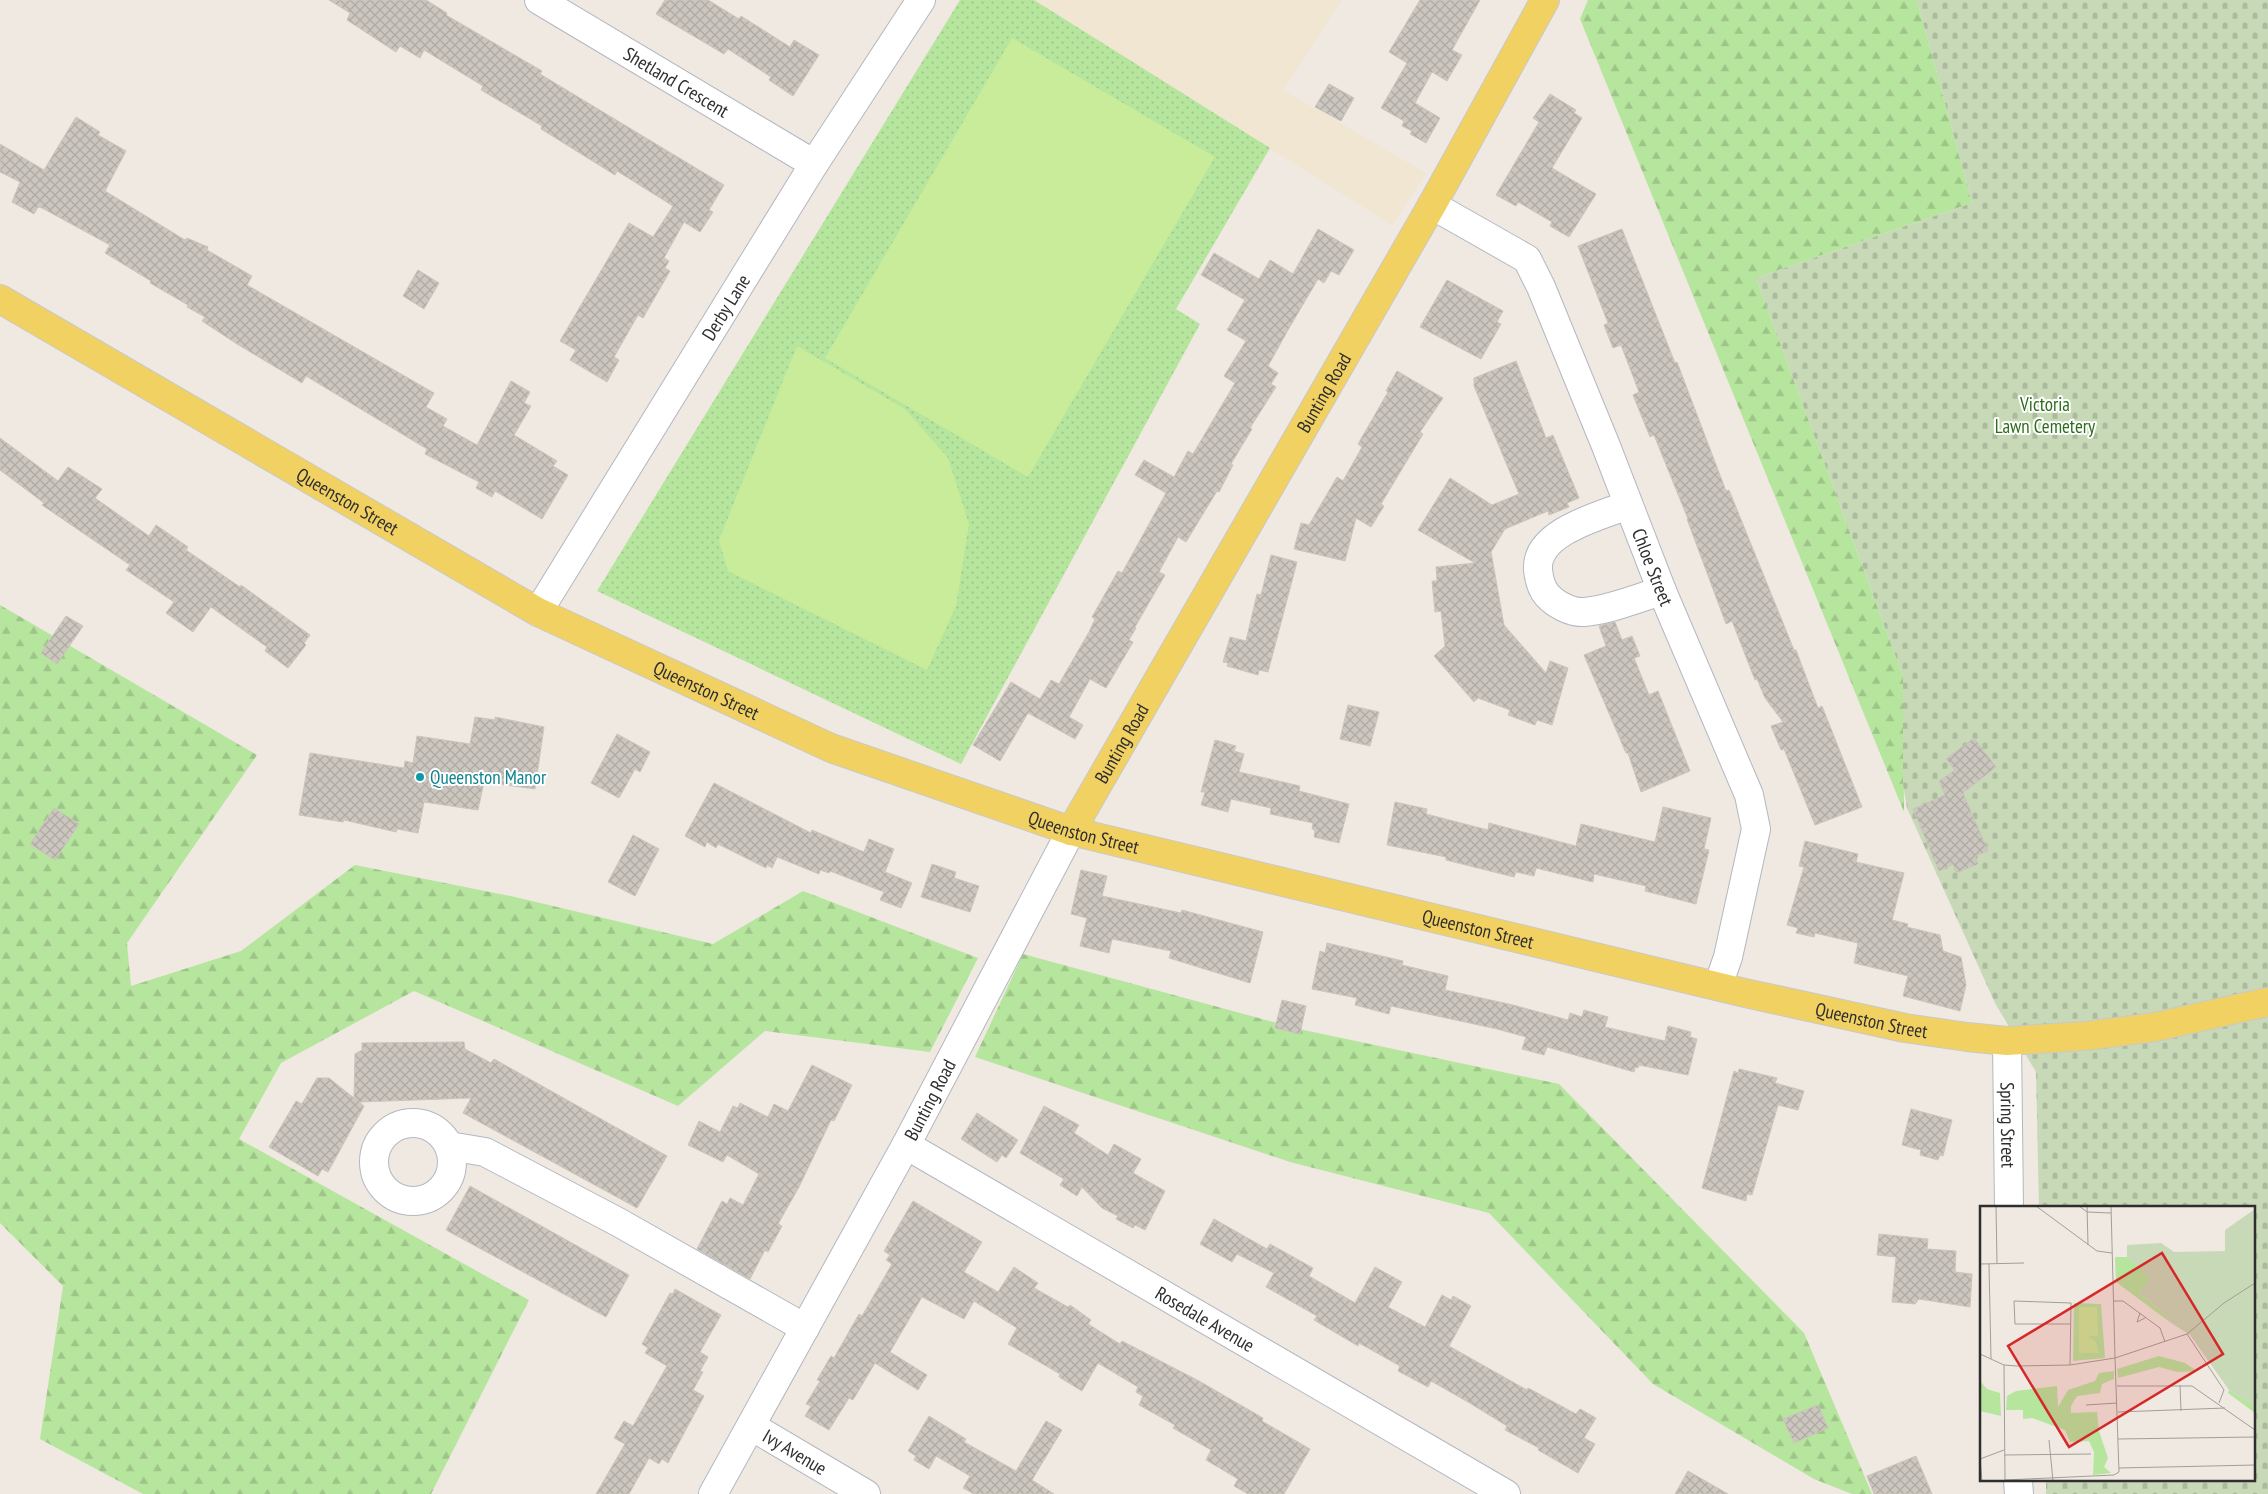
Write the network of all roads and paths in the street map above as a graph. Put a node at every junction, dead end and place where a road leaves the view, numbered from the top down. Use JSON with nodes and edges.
{"nodes":[{"id":1,"x":539,"y":0,"type":"edge"},
{"id":2,"x":1545,"y":0,"type":"edge"},
{"id":3,"x":918,"y":3,"type":"edge"},
{"id":4,"x":814,"y":164,"type":"junction"},
{"id":5,"x":1432,"y":205,"type":"junction"},
{"id":6,"x":0,"y":299,"type":"edge"},
{"id":7,"x":1628,"y":505,"type":"junction"},
{"id":8,"x":1662,"y":591,"type":"junction"},
{"id":9,"x":538,"y":612,"type":"junction"},
{"id":10,"x":1071,"y":831,"type":"junction"},
{"id":11,"x":1718,"y":986,"type":"junction"},
{"id":12,"x":2268,"y":1002,"type":"edge"},
{"id":13,"x":2008,"y":1041,"type":"junction"},
{"id":14,"x":906,"y":1145,"type":"junction"},
{"id":15,"x":449,"y":1146,"type":"dead end"},
{"id":16,"x":2009,"y":1206,"type":"edge"},
{"id":17,"x":805,"y":1328,"type":"junction"},
{"id":18,"x":751,"y":1426,"type":"junction"},
{"id":19,"x":713,"y":1494,"type":"edge"},
{"id":20,"x":866,"y":1494,"type":"edge"},
{"id":21,"x":1506,"y":1494,"type":"edge"}],
"edges":[{"from":1,"to":4,"type":"street","name":"Shetland Crescent"},
{"from":2,"to":5,"type":"main road","name":"Bunting Road"},
{"from":3,"to":4,"type":"street","name":"Derby Lane"},
{"from":4,"to":9,"type":"street","name":"Derby Lane"},
{"from":5,"to":7,"type":"street","name":"Chloe Street"},
{"from":5,"to":10,"type":"main road","name":"Bunting Road"},
{"from":6,"to":9,"type":"main road","name":"Queenston Street"},
{"from":7,"to":8,"type":"street","name":"Chloe Street"},
{"from":7,"to":8,"type":"street"},
{"from":8,"to":11,"type":"street","name":"Chloe Street"},
{"from":9,"to":10,"type":"main road","name":"Queenston Street"},
{"from":10,"to":11,"type":"main road","name":"Queenston Street"},
{"from":10,"to":14,"type":"street","name":"Bunting Road"},
{"from":11,"to":13,"type":"main road","name":"Queenston Street"},
{"from":12,"to":13,"type":"main road","name":"Queenston Street"},
{"from":13,"to":16,"type":"street","name":"Spring Street"},
{"from":14,"to":17,"type":"street","name":"Bunting Road"},
{"from":14,"to":21,"type":"street","name":"Rosedale Avenue"},
{"from":15,"to":17,"type":"street"},
{"from":17,"to":18,"type":"street","name":"Bunting Road"},
{"from":18,"to":19,"type":"street","name":"Bunting Road"},
{"from":18,"to":20,"type":"street","name":"Ivy Avenue"}]}
